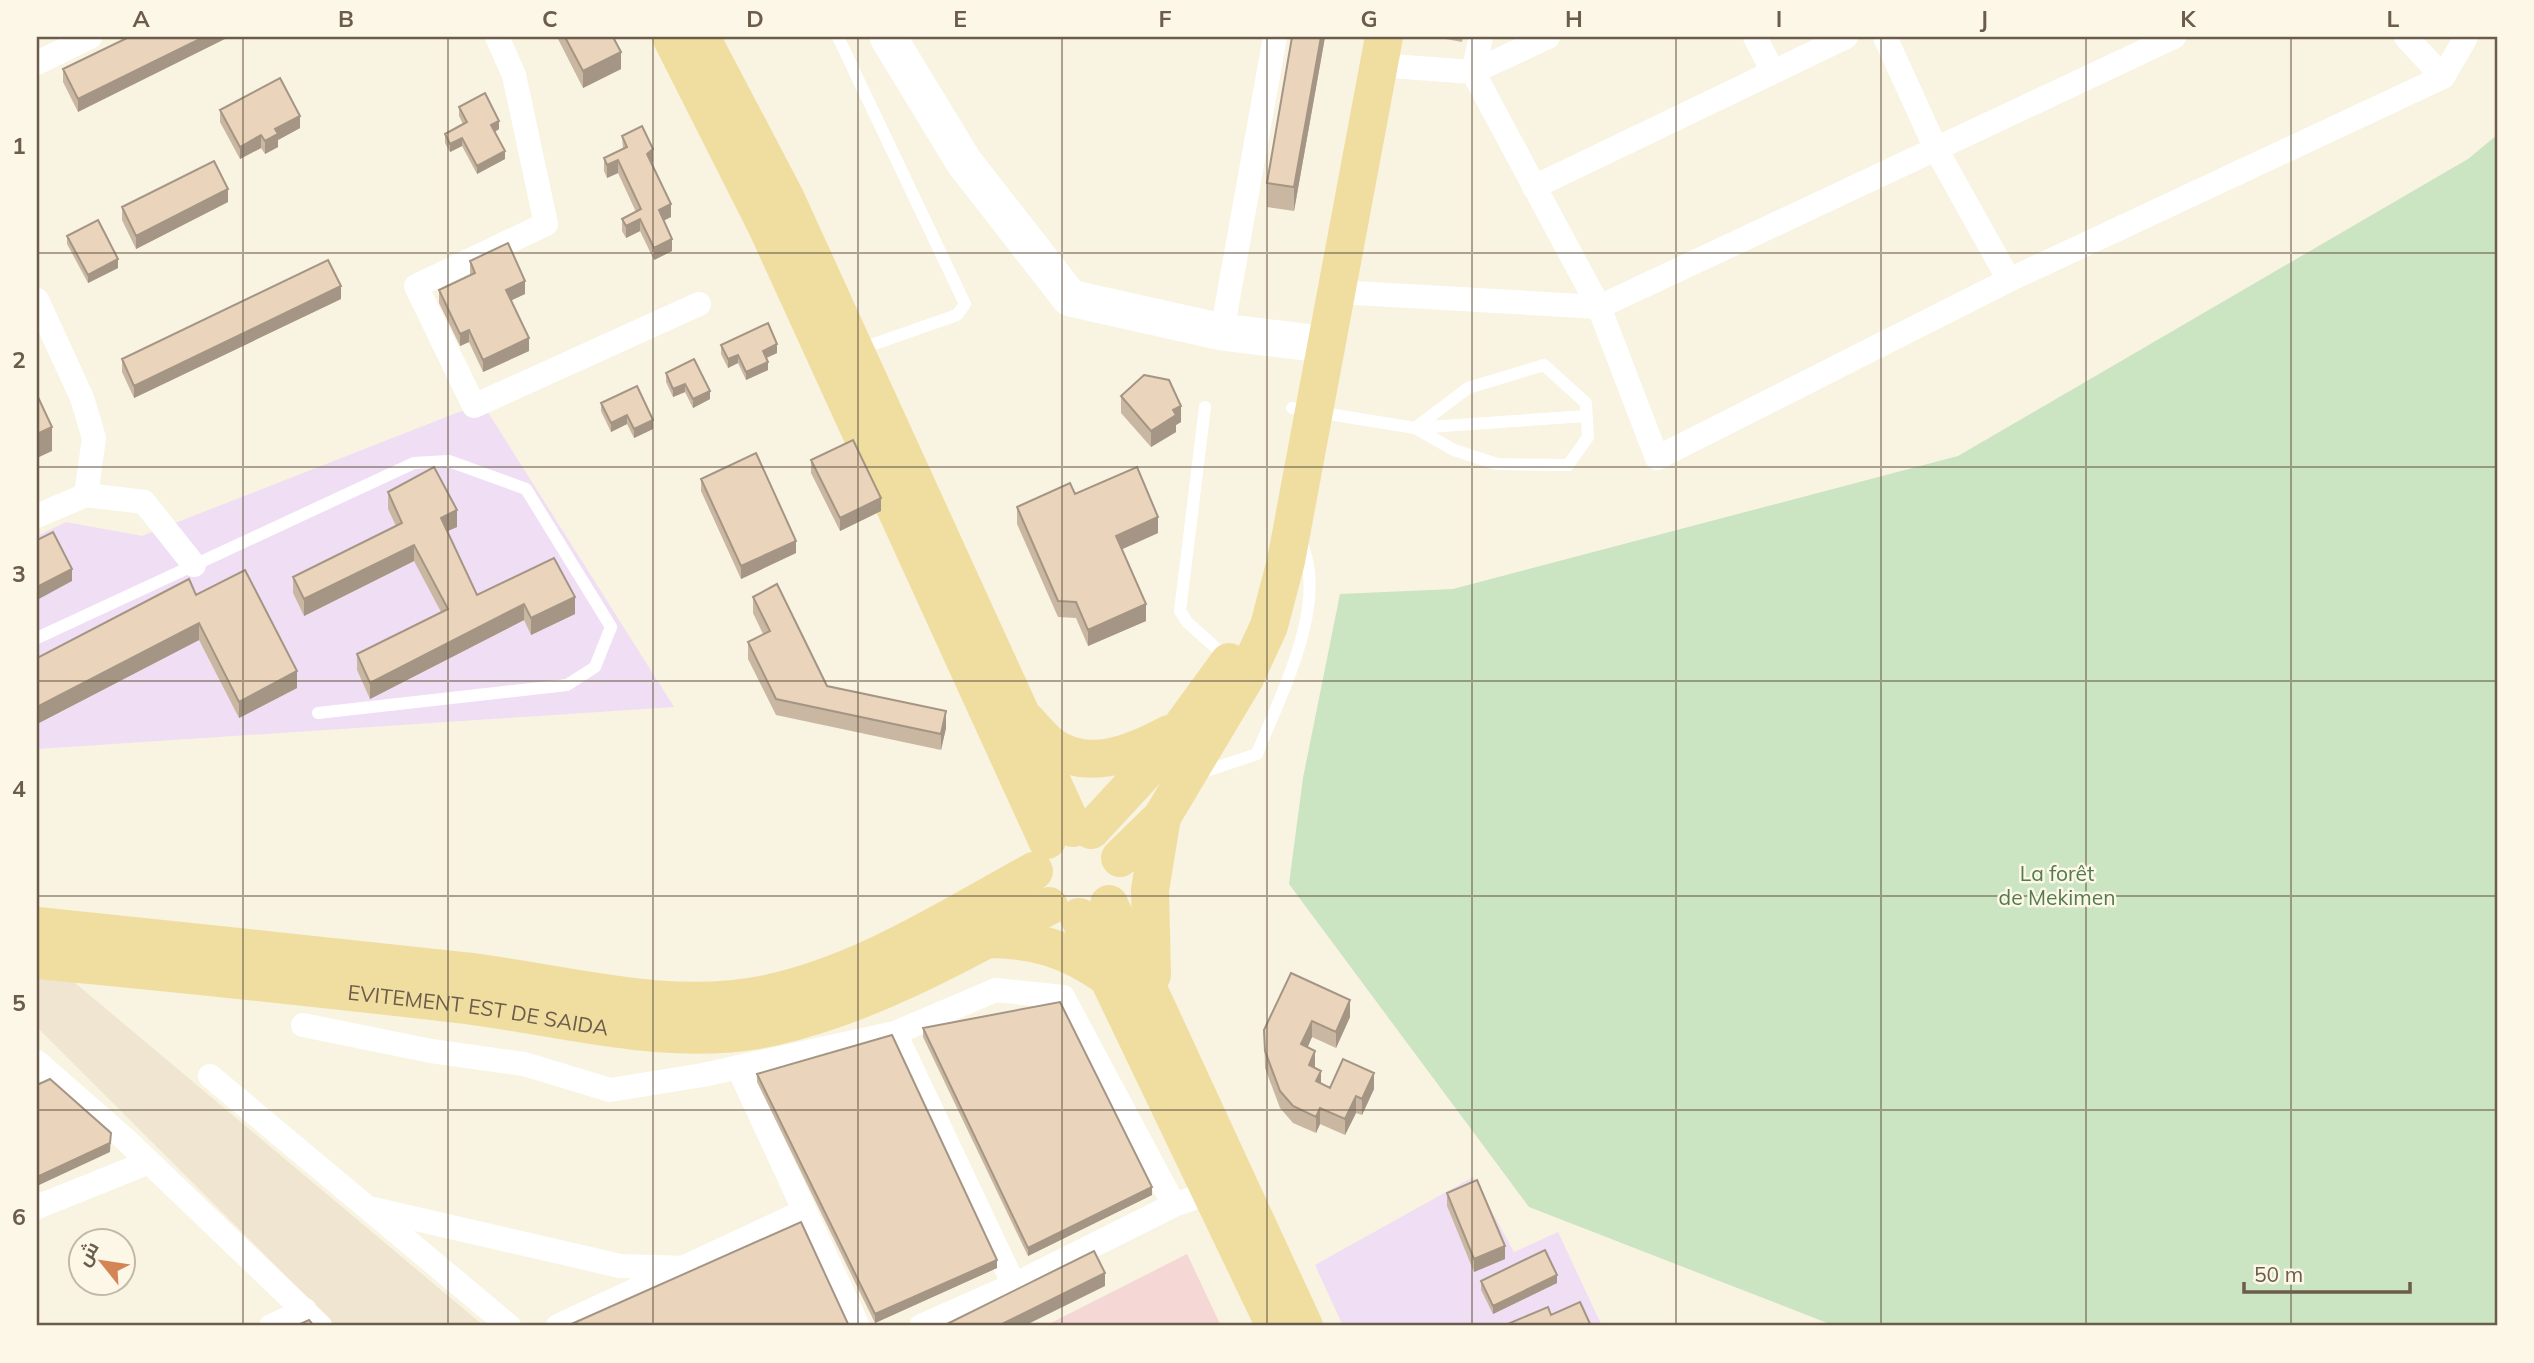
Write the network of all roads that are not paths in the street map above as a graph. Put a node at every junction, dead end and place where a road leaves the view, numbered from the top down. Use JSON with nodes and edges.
{"nodes":[{"id":1,"x":90,"y":37,"type":"edge"},
{"id":2,"x":497,"y":37,"type":"edge"},
{"id":3,"x":671,"y":37,"type":"edge"},
{"id":4,"x":701,"y":37,"type":"edge"},
{"id":5,"x":838,"y":37,"type":"edge"},
{"id":6,"x":888,"y":37,"type":"edge"},
{"id":7,"x":1275,"y":37,"type":"edge"},
{"id":8,"x":1481,"y":37,"type":"edge"},
{"id":9,"x":1548,"y":37,"type":"edge"},
{"id":10,"x":1755,"y":37,"type":"edge"},
{"id":11,"x":1846,"y":37,"type":"edge"},
{"id":12,"x":1885,"y":37,"type":"edge"},
{"id":13,"x":2174,"y":37,"type":"edge"},
{"id":14,"x":2406,"y":37,"type":"edge"},
{"id":15,"x":2466,"y":37,"type":"edge"},
{"id":16,"x":1373,"y":46,"type":"edge"},
{"id":17,"x":37,"y":63,"type":"edge"},
{"id":18,"x":1473,"y":72,"type":"junction"},
{"id":19,"x":1773,"y":72,"type":"junction"},
{"id":20,"x":2443,"y":77,"type":"junction"},
{"id":21,"x":1936,"y":149,"type":"junction"},
{"id":22,"x":1534,"y":187,"type":"junction"},
{"id":23,"x":2009,"y":281,"type":"junction"},
{"id":24,"x":1338,"y":292,"type":"junction"},
{"id":25,"x":37,"y":300,"type":"edge"},
{"id":26,"x":699,"y":304,"type":"dead end"},
{"id":27,"x":1599,"y":307,"type":"junction"},
{"id":28,"x":1222,"y":332,"type":"junction"},
{"id":29,"x":1305,"y":342,"type":"junction"},
{"id":30,"x":856,"y":351,"type":"junction"},
{"id":31,"x":1205,"y":407,"type":"dead end"},
{"id":32,"x":1302,"y":409,"type":"junction"},
{"id":33,"x":1586,"y":416,"type":"junction"},
{"id":34,"x":1415,"y":428,"type":"junction"},
{"id":35,"x":86,"y":495,"type":"junction"},
{"id":36,"x":37,"y":516,"type":"edge"},
{"id":37,"x":194,"y":565,"type":"junction"},
{"id":38,"x":37,"y":638,"type":"edge"},
{"id":39,"x":1230,"y":660,"type":"junction"},
{"id":40,"x":1016,"y":710,"type":"junction"},
{"id":41,"x":318,"y":713,"type":"dead end"},
{"id":42,"x":1177,"y":730,"type":"junction"},
{"id":43,"x":1163,"y":817,"type":"junction"},
{"id":44,"x":1061,"y":842,"type":"junction"},
{"id":45,"x":1120,"y":858,"type":"junction"},
{"id":46,"x":1079,"y":909,"type":"junction"},
{"id":47,"x":37,"y":926,"type":"edge"},
{"id":48,"x":987,"y":939,"type":"junction"},
{"id":49,"x":37,"y":960,"type":"edge"},
{"id":50,"x":1107,"y":977,"type":"junction"},
{"id":51,"x":1156,"y":1002,"type":"junction"},
{"id":52,"x":303,"y":1025,"type":"dead end"},
{"id":53,"x":895,"y":1033,"type":"junction"},
{"id":54,"x":738,"y":1067,"type":"junction"},
{"id":55,"x":43,"y":1075,"type":"edge"},
{"id":56,"x":210,"y":1076,"type":"dead end"},
{"id":57,"x":149,"y":1162,"type":"junction"},
{"id":58,"x":1225,"y":1187,"type":"junction"},
{"id":59,"x":1174,"y":1205,"type":"junction"},
{"id":60,"x":37,"y":1207,"type":"edge"},
{"id":61,"x":368,"y":1208,"type":"junction"},
{"id":62,"x":805,"y":1211,"type":"junction"},
{"id":63,"x":687,"y":1268,"type":"junction"},
{"id":64,"x":1014,"y":1285,"type":"junction"},
{"id":65,"x":312,"y":1318,"type":"edge"},
{"id":66,"x":271,"y":1326,"type":"edge"},
{"id":67,"x":509,"y":1326,"type":"edge"},
{"id":68,"x":558,"y":1326,"type":"edge"},
{"id":69,"x":858,"y":1326,"type":"edge"},
{"id":70,"x":921,"y":1326,"type":"edge"},
{"id":71,"x":1275,"y":1326,"type":"edge"},
{"id":72,"x":1304,"y":1326,"type":"edge"}],
"edges":[{"from":1,"to":17,"type":"street"},
{"from":2,"to":26,"type":"street"},
{"from":3,"to":44,"type":"main road"},
{"from":4,"to":30,"type":"main road"},
{"from":5,"to":30,"type":"lane"},
{"from":6,"to":28,"type":"street"},
{"from":7,"to":28,"type":"street"},
{"from":8,"to":18,"type":"street"},
{"from":9,"to":18,"type":"street"},
{"from":10,"to":19,"type":"street"},
{"from":11,"to":19,"type":"street"},
{"from":12,"to":21,"type":"street"},
{"from":13,"to":21,"type":"street"},
{"from":14,"to":20,"type":"street"},
{"from":15,"to":20,"type":"street"},
{"from":16,"to":18,"type":"street"},
{"from":16,"to":24,"type":"main road"},
{"from":16,"to":29,"type":"main road"},
{"from":18,"to":22,"type":"street"},
{"from":19,"to":22,"type":"street"},
{"from":20,"to":23,"type":"street"},
{"from":21,"to":23,"type":"street"},
{"from":21,"to":27,"type":"street"},
{"from":22,"to":27,"type":"street"},
{"from":23,"to":27,"type":"street"},
{"from":24,"to":27,"type":"street"},
{"from":24,"to":32,"type":"main road"},
{"from":25,"to":35,"type":"street"},
{"from":28,"to":29,"type":"street"},
{"from":29,"to":32,"type":"main road"},
{"from":30,"to":40,"type":"main road"},
{"from":31,"to":39,"type":"lane"},
{"from":32,"to":34,"type":"lane"},
{"from":32,"to":39,"type":"main road"},
{"from":32,"to":43,"type":"main road"},
{"from":33,"to":34,"type":"lane"},
{"from":33,"to":34,"type":"lane"},
{"from":33,"to":34,"type":"lane"},
{"from":35,"to":36,"type":"street"},
{"from":35,"to":37,"type":"street"},
{"from":37,"to":38,"type":"lane"},
{"from":37,"to":41,"type":"lane"},
{"from":39,"to":42,"type":"main road"},
{"from":40,"to":42,"type":"main road"},
{"from":40,"to":44,"type":"main road"},
{"from":42,"to":44,"type":"main road"},
{"from":43,"to":45,"type":"main road"},
{"from":43,"to":51,"type":"main road"},
{"from":44,"to":45,"type":"main road"},
{"from":44,"to":46,"type":"main road"},
{"from":44,"to":47,"type":"main road"},
{"from":45,"to":46,"type":"main road"},
{"from":46,"to":48,"type":"main road","name":"EVITEMENT EST DE SAIDA"},
{"from":46,"to":50,"type":"main road"},
{"from":46,"to":51,"type":"main road"},
{"from":48,"to":49,"type":"main road","name":"EVITEMENT EST DE SAIDA"},
{"from":48,"to":50,"type":"main road"},
{"from":50,"to":58,"type":"main road"},
{"from":51,"to":58,"type":"main road"},
{"from":52,"to":54,"type":"street"},
{"from":53,"to":54,"type":"street"},
{"from":53,"to":59,"type":"street"},
{"from":53,"to":64,"type":"street"},
{"from":54,"to":62,"type":"street"},
{"from":55,"to":57,"type":"street"},
{"from":56,"to":61,"type":"street"},
{"from":57,"to":60,"type":"street"},
{"from":57,"to":65,"type":"street"},
{"from":58,"to":59,"type":"street"},
{"from":58,"to":71,"type":"main road"},
{"from":58,"to":72,"type":"main road"},
{"from":59,"to":64,"type":"street"},
{"from":61,"to":63,"type":"street"},
{"from":61,"to":67,"type":"street"},
{"from":62,"to":63,"type":"street"},
{"from":62,"to":69,"type":"street"},
{"from":63,"to":68,"type":"street"},
{"from":64,"to":70,"type":"street"},
{"from":65,"to":66,"type":"street"}]}
